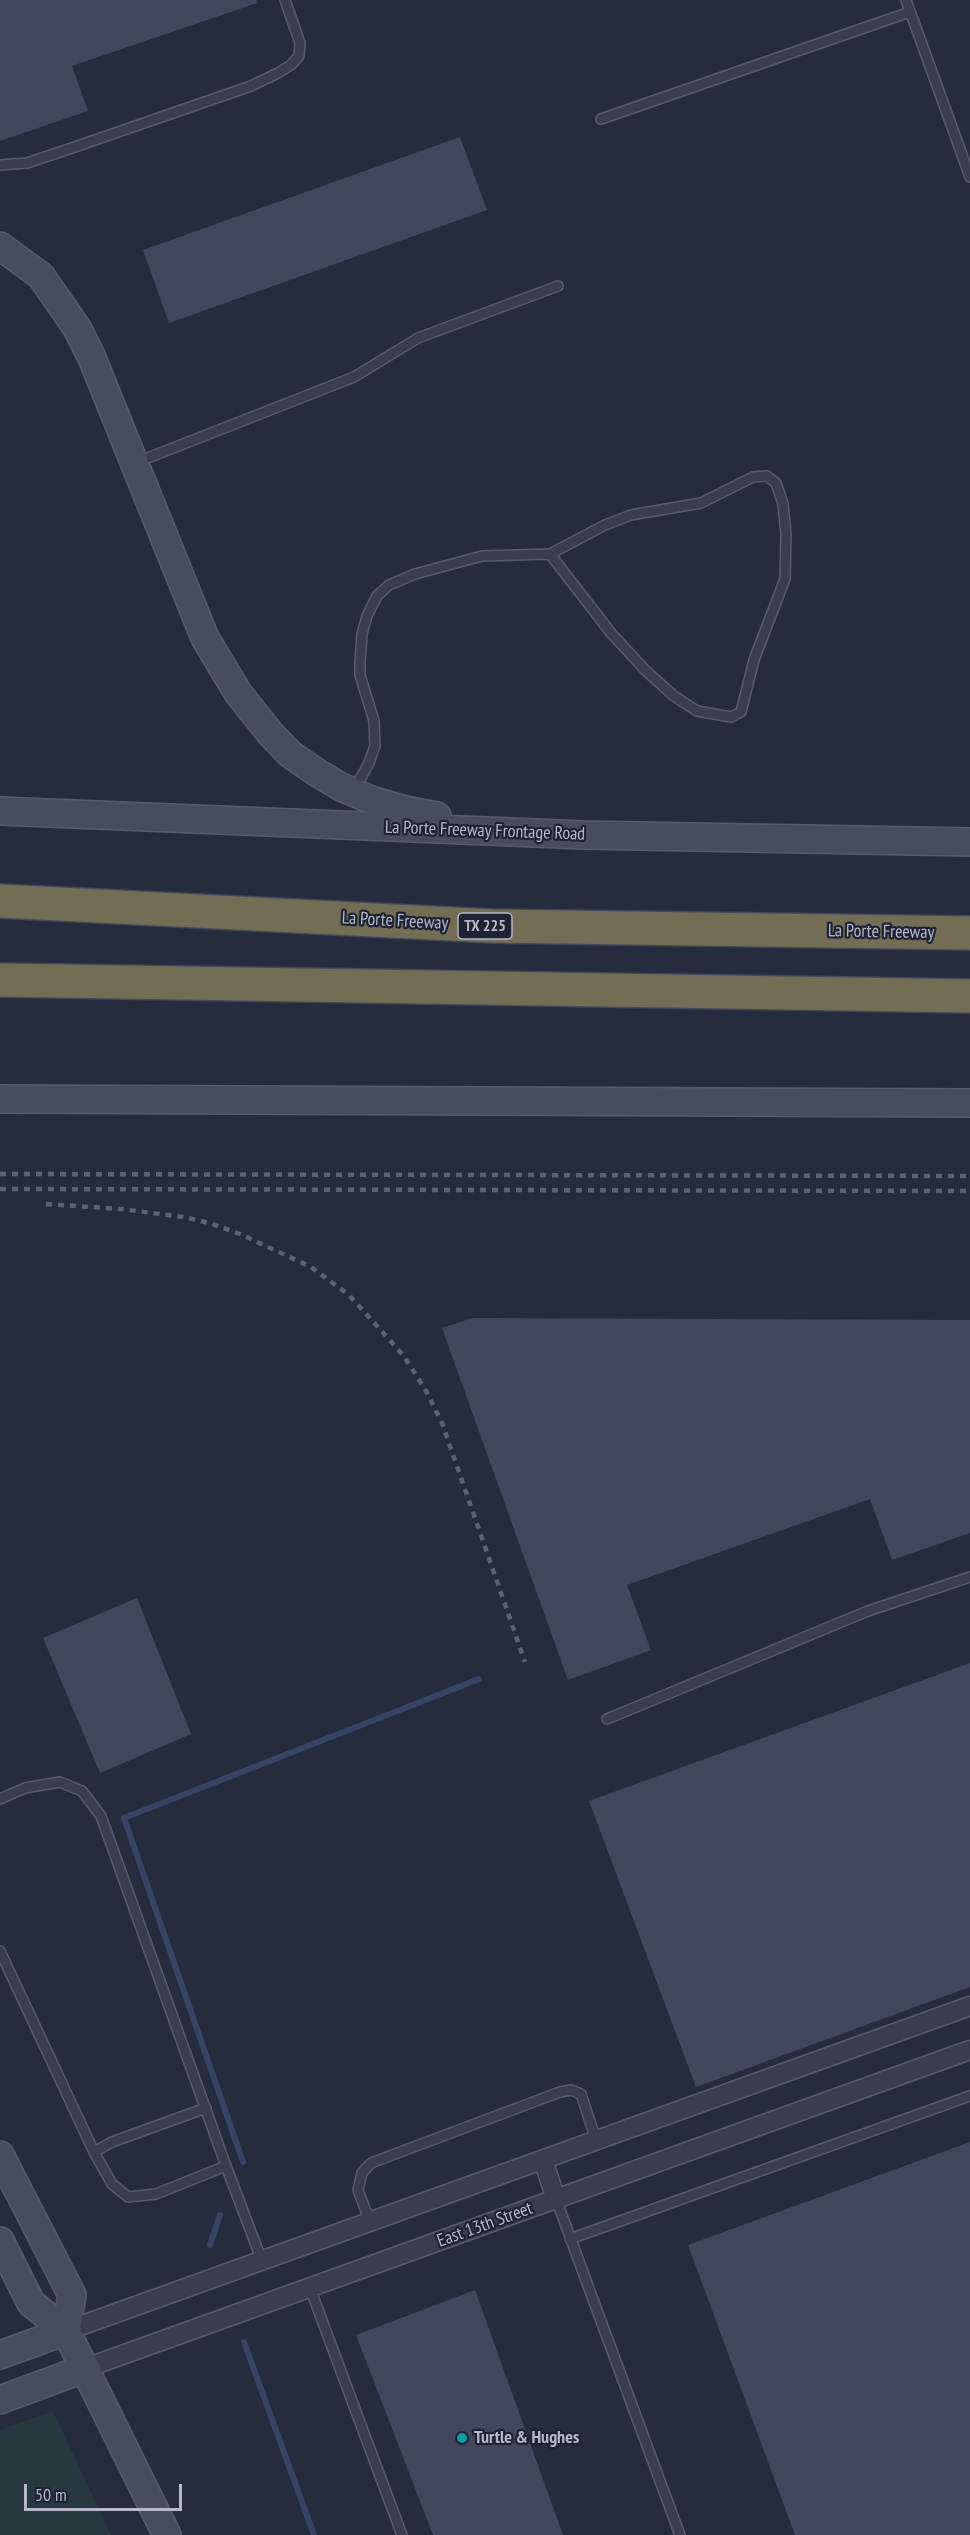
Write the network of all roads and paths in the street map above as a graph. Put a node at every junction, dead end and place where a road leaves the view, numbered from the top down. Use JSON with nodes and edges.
{"nodes":[{"id":1,"x":285,"y":0,"type":"edge"},
{"id":2,"x":906,"y":0,"type":"edge"},
{"id":3,"x":910,"y":12,"type":"junction"},
{"id":4,"x":601,"y":119,"type":"dead end"},
{"id":5,"x":0,"y":165,"type":"edge"},
{"id":6,"x":970,"y":177,"type":"edge"},
{"id":7,"x":0,"y":246,"type":"edge"},
{"id":8,"x":558,"y":286,"type":"dead end"},
{"id":9,"x":133,"y":464,"type":"junction"},
{"id":10,"x":550,"y":554,"type":"junction"},
{"id":11,"x":353,"y":792,"type":"junction"},
{"id":12,"x":0,"y":810,"type":"edge"},
{"id":13,"x":584,"y":835,"type":"junction"},
{"id":14,"x":970,"y":842,"type":"edge"},
{"id":15,"x":0,"y":901,"type":"edge"},
{"id":16,"x":970,"y":933,"type":"edge"},
{"id":17,"x":0,"y":980,"type":"edge"},
{"id":18,"x":970,"y":996,"type":"edge"},
{"id":19,"x":0,"y":1099,"type":"edge"},
{"id":20,"x":970,"y":1103,"type":"edge"},
{"id":21,"x":970,"y":1576,"type":"edge"},
{"id":22,"x":607,"y":1719,"type":"dead end"},
{"id":23,"x":0,"y":1799,"type":"edge"},
{"id":24,"x":0,"y":1951,"type":"edge"},
{"id":25,"x":970,"y":2006,"type":"edge"},
{"id":26,"x":970,"y":2050,"type":"edge"},
{"id":27,"x":970,"y":2096,"type":"edge"},
{"id":28,"x":206,"y":2108,"type":"junction"},
{"id":29,"x":596,"y":2140,"type":"junction"},
{"id":30,"x":94,"y":2152,"type":"junction"},
{"id":31,"x":0,"y":2155,"type":"edge"},
{"id":32,"x":543,"y":2160,"type":"junction"},
{"id":33,"x":226,"y":2166,"type":"junction"},
{"id":34,"x":556,"y":2199,"type":"junction"},
{"id":35,"x":370,"y":2222,"type":"junction"},
{"id":36,"x":570,"y":2240,"type":"junction"},
{"id":37,"x":0,"y":2241,"type":"edge"},
{"id":38,"x":262,"y":2261,"type":"junction"},
{"id":39,"x":310,"y":2288,"type":"junction"},
{"id":40,"x":66,"y":2331,"type":"junction"},
{"id":41,"x":0,"y":2355,"type":"edge"},
{"id":42,"x":86,"y":2368,"type":"junction"},
{"id":43,"x":0,"y":2400,"type":"edge"},
{"id":44,"x":167,"y":2535,"type":"edge"},
{"id":45,"x":402,"y":2535,"type":"edge"},
{"id":46,"x":680,"y":2535,"type":"edge"}],
"edges":[{"from":1,"to":5,"type":"lane"},
{"from":2,"to":3,"type":"lane"},
{"from":3,"to":4,"type":"lane"},
{"from":3,"to":6,"type":"lane"},
{"from":7,"to":9,"type":"main road"},
{"from":8,"to":9,"type":"lane"},
{"from":9,"to":11,"type":"main road"},
{"from":10,"to":10,"type":"lane"},
{"from":10,"to":11,"type":"lane"},
{"from":11,"to":13,"type":"main road"},
{"from":12,"to":13,"type":"main road","name":"La Porte Freeway Frontage Road"},
{"from":13,"to":14,"type":"main road","name":"La Porte Freeway Frontage Road"},
{"from":15,"to":16,"type":"highway","name":"La Porte Freeway","number":"TX 225"},
{"from":17,"to":18,"type":"highway"},
{"from":19,"to":20,"type":"main road"},
{"from":21,"to":22,"type":"lane"},
{"from":23,"to":28,"type":"lane"},
{"from":24,"to":30,"type":"lane"},
{"from":25,"to":29,"type":"street"},
{"from":26,"to":34,"type":"street","name":"East 13th Street"},
{"from":27,"to":36,"type":"lane"},
{"from":28,"to":30,"type":"lane"},
{"from":28,"to":33,"type":"lane"},
{"from":29,"to":32,"type":"street"},
{"from":29,"to":35,"type":"lane"},
{"from":30,"to":33,"type":"lane"},
{"from":31,"to":40,"type":"main road"},
{"from":32,"to":34,"type":"street"},
{"from":32,"to":35,"type":"street"},
{"from":33,"to":38,"type":"lane"},
{"from":34,"to":36,"type":"lane"},
{"from":34,"to":39,"type":"street","name":"East 13th Street"},
{"from":35,"to":38,"type":"street"},
{"from":36,"to":46,"type":"lane"},
{"from":37,"to":40,"type":"main road"},
{"from":38,"to":40,"type":"street"},
{"from":39,"to":42,"type":"street","name":"East 13th Street"},
{"from":39,"to":45,"type":"lane"},
{"from":40,"to":41,"type":"main road"},
{"from":40,"to":42,"type":"main road"},
{"from":42,"to":43,"type":"main road","name":"East 13th Street"},
{"from":42,"to":44,"type":"main road"}]}
